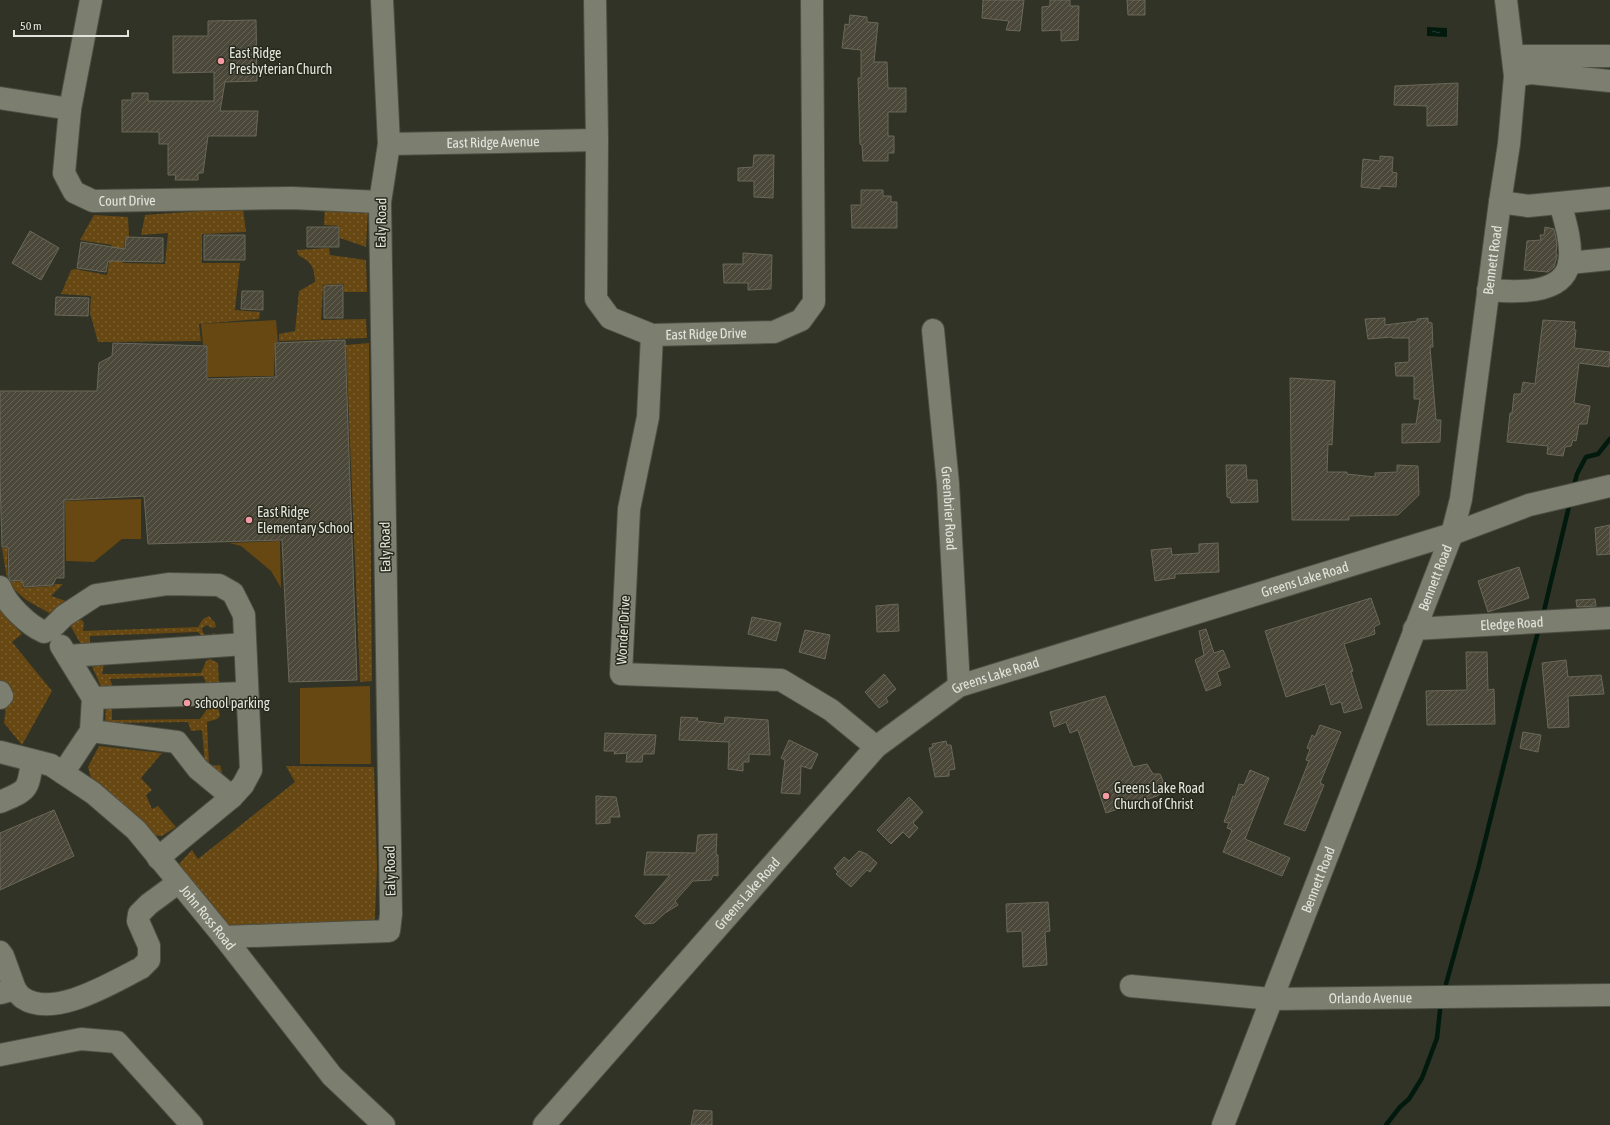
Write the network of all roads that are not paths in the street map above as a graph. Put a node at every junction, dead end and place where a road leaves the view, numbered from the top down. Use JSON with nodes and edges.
{"nodes":[{"id":1,"x":91,"y":0,"type":"edge"},
{"id":2,"x":382,"y":0,"type":"edge"},
{"id":3,"x":595,"y":0,"type":"edge"},
{"id":4,"x":812,"y":0,"type":"edge"},
{"id":5,"x":1506,"y":0,"type":"edge"},
{"id":6,"x":1610,"y":56,"type":"edge"},
{"id":7,"x":1514,"y":66,"type":"junction"},
{"id":8,"x":1610,"y":81,"type":"edge"},
{"id":9,"x":0,"y":98,"type":"edge"},
{"id":10,"x":70,"y":109,"type":"junction"},
{"id":11,"x":597,"y":140,"type":"junction"},
{"id":12,"x":389,"y":144,"type":"junction"},
{"id":13,"x":1610,"y":198,"type":"edge"},
{"id":14,"x":380,"y":202,"type":"junction"},
{"id":15,"x":1500,"y":202,"type":"junction"},
{"id":16,"x":1560,"y":203,"type":"junction"},
{"id":17,"x":1610,"y":259,"type":"edge"},
{"id":18,"x":1570,"y":263,"type":"junction"},
{"id":19,"x":1488,"y":290,"type":"junction"},
{"id":20,"x":933,"y":330,"type":"dead end"},
{"id":21,"x":652,"y":335,"type":"junction"},
{"id":22,"x":1610,"y":486,"type":"edge"},
{"id":23,"x":1452,"y":534,"type":"junction"},
{"id":24,"x":0,"y":587,"type":"edge"},
{"id":25,"x":1610,"y":618,"type":"edge"},
{"id":26,"x":1414,"y":629,"type":"junction"},
{"id":27,"x":51,"y":630,"type":"junction"},
{"id":28,"x":245,"y":644,"type":"junction"},
{"id":29,"x":68,"y":656,"type":"junction"},
{"id":30,"x":959,"y":686,"type":"junction"},
{"id":31,"x":0,"y":692,"type":"edge"},
{"id":32,"x":247,"y":693,"type":"junction"},
{"id":33,"x":0,"y":698,"type":"edge"},
{"id":34,"x":93,"y":698,"type":"junction"},
{"id":35,"x":91,"y":731,"type":"junction"},
{"id":36,"x":876,"y":747,"type":"junction"},
{"id":37,"x":0,"y":752,"type":"edge"},
{"id":38,"x":32,"y":761,"type":"junction"},
{"id":39,"x":64,"y":774,"type":"junction"},
{"id":40,"x":232,"y":797,"type":"junction"},
{"id":41,"x":0,"y":802,"type":"edge"},
{"id":42,"x":158,"y":858,"type":"junction"},
{"id":43,"x":179,"y":882,"type":"junction"},
{"id":44,"x":224,"y":937,"type":"junction"},
{"id":45,"x":0,"y":952,"type":"edge"},
{"id":46,"x":1131,"y":986,"type":"dead end"},
{"id":47,"x":7,"y":991,"type":"edge"},
{"id":48,"x":1610,"y":995,"type":"edge"},
{"id":49,"x":1272,"y":998,"type":"junction"},
{"id":50,"x":0,"y":1055,"type":"edge"},
{"id":51,"x":192,"y":1125,"type":"edge"},
{"id":52,"x":384,"y":1125,"type":"edge"},
{"id":53,"x":544,"y":1125,"type":"edge"},
{"id":54,"x":1223,"y":1125,"type":"edge"}],
"edges":[{"from":1,"to":10,"type":"street","name":"Court Drive"},
{"from":2,"to":12,"type":"street","name":"Ealy Road"},
{"from":3,"to":11,"type":"street","name":"East Ridge Drive"},
{"from":4,"to":21,"type":"street","name":"East Ridge Drive"},
{"from":5,"to":7,"type":"street","name":"Bennett Road"},
{"from":6,"to":7,"type":"street"},
{"from":7,"to":8,"type":"street"},
{"from":7,"to":15,"type":"street","name":"Bennett Road"},
{"from":9,"to":10,"type":"street"},
{"from":10,"to":14,"type":"street","name":"Court Drive"},
{"from":11,"to":12,"type":"street","name":"East Ridge Avenue"},
{"from":11,"to":21,"type":"street","name":"East Ridge Drive"},
{"from":12,"to":14,"type":"street","name":"Ealy Road"},
{"from":13,"to":16,"type":"street"},
{"from":14,"to":44,"type":"street","name":"Ealy Road"},
{"from":15,"to":16,"type":"street"},
{"from":15,"to":19,"type":"street","name":"Bennett Road"},
{"from":16,"to":18,"type":"street"},
{"from":17,"to":18,"type":"street"},
{"from":18,"to":19,"type":"street"},
{"from":19,"to":23,"type":"street","name":"Bennett Road"},
{"from":20,"to":30,"type":"street","name":"Greenbrier Road"},
{"from":21,"to":36,"type":"street","name":"Wonder Drive"},
{"from":22,"to":23,"type":"street","name":"Greens Lake Road"},
{"from":23,"to":26,"type":"street","name":"Bennett Road"},
{"from":23,"to":30,"type":"street","name":"Greens Lake Road"},
{"from":24,"to":27,"type":"street"},
{"from":25,"to":26,"type":"street","name":"Eledge Road"},
{"from":26,"to":49,"type":"street","name":"Bennett Road"},
{"from":27,"to":28,"type":"street"},
{"from":27,"to":29,"type":"street"},
{"from":28,"to":29,"type":"street"},
{"from":28,"to":32,"type":"street"},
{"from":29,"to":34,"type":"street"},
{"from":30,"to":36,"type":"street","name":"Greens Lake Road"},
{"from":31,"to":33,"type":"street"},
{"from":32,"to":34,"type":"street"},
{"from":32,"to":40,"type":"street"},
{"from":34,"to":35,"type":"street"},
{"from":35,"to":39,"type":"street"},
{"from":35,"to":40,"type":"street"},
{"from":36,"to":53,"type":"street","name":"Greens Lake Road"},
{"from":37,"to":38,"type":"street","name":"John Ross Road"},
{"from":38,"to":39,"type":"street","name":"John Ross Road"},
{"from":38,"to":41,"type":"street"},
{"from":39,"to":42,"type":"street","name":"John Ross Road"},
{"from":40,"to":42,"type":"street"},
{"from":42,"to":43,"type":"street","name":"John Ross Road"},
{"from":43,"to":44,"type":"street","name":"John Ross Road"},
{"from":43,"to":47,"type":"street"},
{"from":44,"to":52,"type":"street","name":"John Ross Road"},
{"from":45,"to":47,"type":"street"},
{"from":46,"to":49,"type":"street","name":"Orlando Avenue"},
{"from":48,"to":49,"type":"street","name":"Orlando Avenue"},
{"from":49,"to":54,"type":"street","name":"Bennett Road"},
{"from":50,"to":51,"type":"street"}]}
